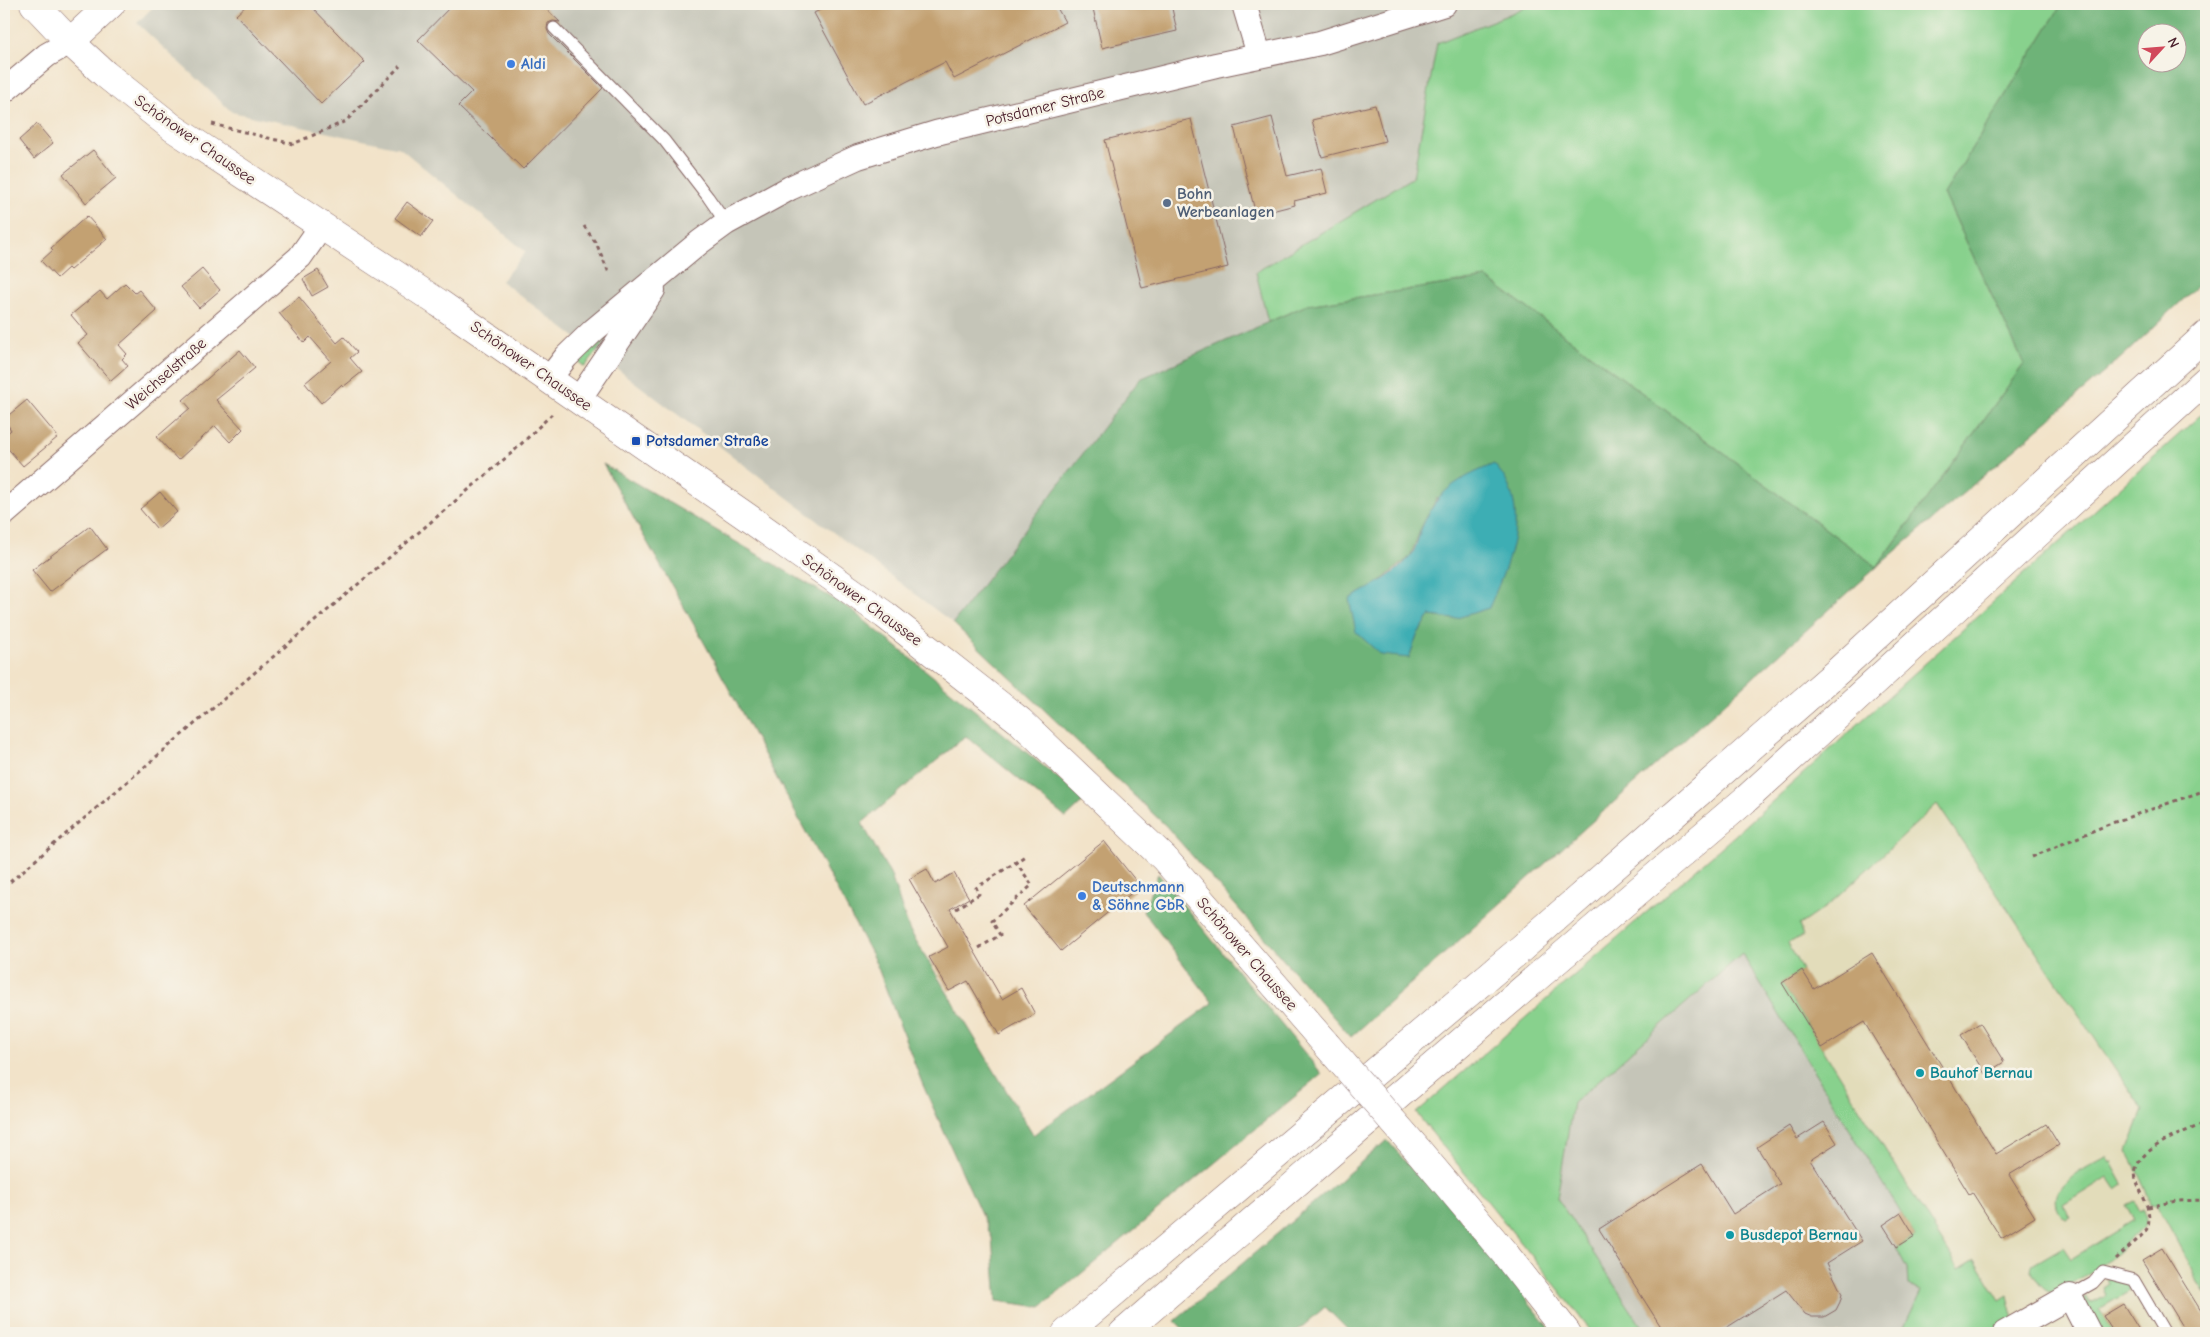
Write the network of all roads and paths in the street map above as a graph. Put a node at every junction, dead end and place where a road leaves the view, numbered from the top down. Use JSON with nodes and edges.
{"nodes":[{"id":1,"x":34,"y":4,"type":"edge"},
{"id":2,"x":111,"y":4,"type":"edge"},
{"id":3,"x":1244,"y":4,"type":"edge"},
{"id":4,"x":1444,"y":4,"type":"edge"},
{"id":5,"x":554,"y":28,"type":"dead end"},
{"id":6,"x":70,"y":42,"type":"junction"},
{"id":7,"x":1259,"y":55,"type":"junction"},
{"id":8,"x":400,"y":66,"type":"dead end"},
{"id":9,"x":4,"y":91,"type":"edge"},
{"id":10,"x":211,"y":124,"type":"dead end"},
{"id":11,"x":726,"y":223,"type":"junction"},
{"id":12,"x":584,"y":226,"type":"dead end"},
{"id":13,"x":321,"y":227,"type":"junction"},
{"id":14,"x":670,"y":266,"type":"junction"},
{"id":15,"x":609,"y":273,"type":"dead end"},
{"id":16,"x":2206,"y":335,"type":"edge"},
{"id":17,"x":549,"y":378,"type":"junction"},
{"id":18,"x":2206,"y":380,"type":"edge"},
{"id":19,"x":568,"y":405,"type":"junction"},
{"id":20,"x":4,"y":514,"type":"edge"},
{"id":21,"x":2206,"y":539,"type":"edge"},
{"id":22,"x":2201,"y":542,"type":"dead end"},
{"id":23,"x":2206,"y":790,"type":"edge"},
{"id":24,"x":1025,"y":856,"type":"dead end"},
{"id":25,"x":2032,"y":857,"type":"dead end"},
{"id":26,"x":1016,"y":862,"type":"junction"},
{"id":27,"x":4,"y":887,"type":"edge"},
{"id":28,"x":956,"y":909,"type":"dead end"},
{"id":29,"x":979,"y":948,"type":"dead end"},
{"id":30,"x":2206,"y":1122,"type":"edge"},
{"id":31,"x":2206,"y":1200,"type":"edge"},
{"id":32,"x":2148,"y":1207,"type":"junction"},
{"id":33,"x":2103,"y":1272,"type":"junction"},
{"id":34,"x":2070,"y":1296,"type":"junction"},
{"id":35,"x":1066,"y":1333,"type":"edge"},
{"id":36,"x":1123,"y":1333,"type":"edge"},
{"id":37,"x":1567,"y":1333,"type":"edge"},
{"id":38,"x":2005,"y":1333,"type":"edge"},
{"id":39,"x":2089,"y":1333,"type":"edge"},
{"id":40,"x":2165,"y":1333,"type":"edge"}],
"edges":[{"from":1,"to":6,"type":"main road","name":"Schönower Chaussee"},
{"from":2,"to":6,"type":"main road"},
{"from":3,"to":7,"type":"street"},
{"from":4,"to":7,"type":"street","name":"Potsdamer Straße"},
{"from":5,"to":11,"type":"lane"},
{"from":6,"to":9,"type":"street"},
{"from":6,"to":13,"type":"main road","name":"Schönower Chaussee"},
{"from":7,"to":11,"type":"street","name":"Potsdamer Straße"},
{"from":8,"to":10,"type":"path"},
{"from":11,"to":14,"type":"street","name":"Potsdamer Straße"},
{"from":12,"to":15,"type":"path"},
{"from":13,"to":17,"type":"main road","name":"Schönower Chaussee"},
{"from":13,"to":20,"type":"street","name":"Weichselstraße"},
{"from":14,"to":17,"type":"street","name":"Potsdamer Straße"},
{"from":14,"to":19,"type":"street","name":"Potsdamer Straße"},
{"from":16,"to":35,"type":"main road"},
{"from":17,"to":19,"type":"main road","name":"Schönower Chaussee"},
{"from":18,"to":36,"type":"main road"},
{"from":19,"to":27,"type":"path"},
{"from":19,"to":37,"type":"main road","name":"Schönower Chaussee","bridge":true},
{"from":21,"to":22,"type":"path"},
{"from":23,"to":25,"type":"path"},
{"from":24,"to":26,"type":"path"},
{"from":26,"to":28,"type":"path"},
{"from":26,"to":29,"type":"path"},
{"from":30,"to":32,"type":"path"},
{"from":31,"to":32,"type":"path"},
{"from":32,"to":33,"type":"path"},
{"from":33,"to":34,"type":"lane"},
{"from":33,"to":40,"type":"lane"},
{"from":34,"to":38,"type":"street"},
{"from":34,"to":39,"type":"street"}]}
